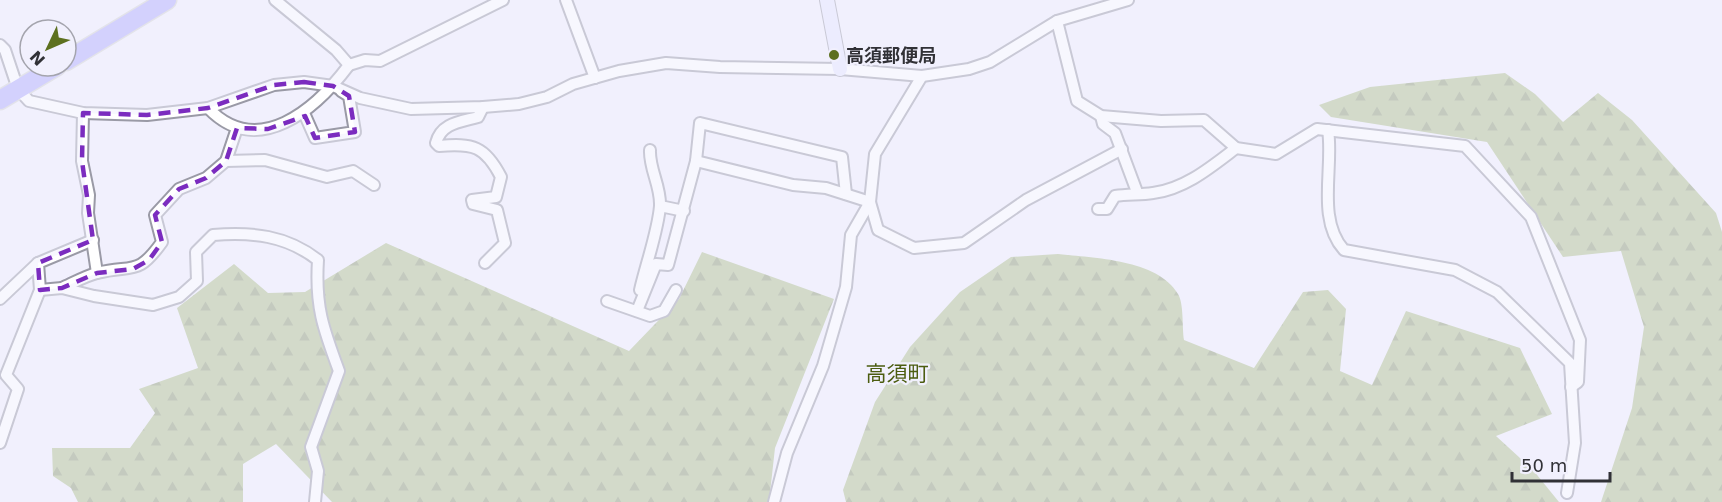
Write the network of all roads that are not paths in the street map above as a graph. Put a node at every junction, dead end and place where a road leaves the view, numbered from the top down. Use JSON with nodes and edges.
{"nodes":[{"id":1,"x":167,"y":0,"type":"edge"},
{"id":2,"x":274,"y":0,"type":"edge"},
{"id":3,"x":503,"y":0,"type":"edge"},
{"id":4,"x":566,"y":0,"type":"edge"},
{"id":5,"x":827,"y":0,"type":"edge"},
{"id":6,"x":1128,"y":0,"type":"edge"},
{"id":7,"x":1088,"y":5,"type":"edge"},
{"id":8,"x":1057,"y":21,"type":"junction"},
{"id":9,"x":0,"y":45,"type":"edge"},
{"id":10,"x":78,"y":54,"type":"edge"},
{"id":11,"x":349,"y":65,"type":"junction"},
{"id":12,"x":840,"y":69,"type":"junction"},
{"id":13,"x":922,"y":76,"type":"junction"},
{"id":14,"x":37,"y":78,"type":"edge"},
{"id":15,"x":595,"y":78,"type":"junction"},
{"id":16,"x":333,"y":86,"type":"junction"},
{"id":17,"x":18,"y":89,"type":"junction"},
{"id":18,"x":0,"y":100,"type":"edge"},
{"id":19,"x":483,"y":107,"type":"junction"},
{"id":20,"x":208,"y":108,"type":"junction"},
{"id":21,"x":83,"y":113,"type":"junction"},
{"id":22,"x":304,"y":113,"type":"junction"},
{"id":23,"x":1101,"y":116,"type":"junction"},
{"id":24,"x":237,"y":128,"type":"junction"},
{"id":25,"x":1328,"y":130,"type":"junction"},
{"id":26,"x":1236,"y":148,"type":"junction"},
{"id":27,"x":1122,"y":149,"type":"junction"},
{"id":28,"x":650,"y":150,"type":"dead end"},
{"id":29,"x":226,"y":161,"type":"junction"},
{"id":30,"x":696,"y":161,"type":"junction"},
{"id":31,"x":374,"y":185,"type":"dead end"},
{"id":32,"x":1137,"y":192,"type":"junction"},
{"id":33,"x":846,"y":194,"type":"junction"},
{"id":34,"x":870,"y":202,"type":"junction"},
{"id":35,"x":660,"y":206,"type":"junction"},
{"id":36,"x":1098,"y":209,"type":"dead end"},
{"id":37,"x":684,"y":211,"type":"junction"},
{"id":38,"x":93,"y":240,"type":"junction"},
{"id":39,"x":38,"y":263,"type":"junction"},
{"id":40,"x":485,"y":263,"type":"dead end"},
{"id":41,"x":97,"y":273,"type":"junction"},
{"id":42,"x":62,"y":288,"type":"junction"},
{"id":43,"x":40,"y":290,"type":"junction"},
{"id":44,"x":676,"y":290,"type":"dead end"},
{"id":45,"x":0,"y":299,"type":"edge"},
{"id":46,"x":607,"y":301,"type":"dead end"},
{"id":47,"x":634,"y":309,"type":"junction"},
{"id":48,"x":1571,"y":387,"type":"junction"},
{"id":49,"x":0,"y":443,"type":"edge"},
{"id":50,"x":1567,"y":493,"type":"dead end"},
{"id":51,"x":315,"y":502,"type":"edge"},
{"id":52,"x":774,"y":502,"type":"edge"}],
"edges":[{"from":1,"to":10,"type":"highway"},
{"from":2,"to":11,"type":"street"},
{"from":3,"to":11,"type":"street"},
{"from":4,"to":15,"type":"street"},
{"from":5,"to":12,"type":"street"},
{"from":6,"to":7,"type":"street"},
{"from":7,"to":8,"type":"street"},
{"from":8,"to":13,"type":"street"},
{"from":8,"to":23,"type":"street"},
{"from":9,"to":17,"type":"street"},
{"from":11,"to":16,"type":"street"},
{"from":12,"to":13,"type":"street"},
{"from":12,"to":15,"type":"street"},
{"from":13,"to":34,"type":"street"},
{"from":14,"to":17,"type":"highway"},
{"from":15,"to":19,"type":"street"},
{"from":16,"to":19,"type":"street"},
{"from":16,"to":20,"type":"street"},
{"from":16,"to":22,"type":"street"},
{"from":16,"to":22,"type":"street"},
{"from":17,"to":18,"type":"highway"},
{"from":17,"to":21,"type":"street"},
{"from":19,"to":40,"type":"street"},
{"from":20,"to":21,"type":"street"},
{"from":20,"to":24,"type":"street"},
{"from":21,"to":38,"type":"street"},
{"from":22,"to":24,"type":"street"},
{"from":23,"to":26,"type":"street"},
{"from":23,"to":27,"type":"street"},
{"from":24,"to":29,"type":"street"},
{"from":25,"to":26,"type":"street"},
{"from":25,"to":48,"type":"street"},
{"from":25,"to":48,"type":"street"},
{"from":26,"to":32,"type":"street"},
{"from":27,"to":32,"type":"street"},
{"from":27,"to":34,"type":"street"},
{"from":28,"to":35,"type":"street"},
{"from":29,"to":31,"type":"street"},
{"from":29,"to":41,"type":"street"},
{"from":30,"to":33,"type":"street"},
{"from":30,"to":33,"type":"street"},
{"from":30,"to":37,"type":"street"},
{"from":32,"to":36,"type":"street"},
{"from":33,"to":34,"type":"street"},
{"from":34,"to":52,"type":"street"},
{"from":35,"to":37,"type":"street"},
{"from":35,"to":47,"type":"street"},
{"from":37,"to":47,"type":"street"},
{"from":38,"to":39,"type":"street"},
{"from":38,"to":41,"type":"street"},
{"from":39,"to":43,"type":"street"},
{"from":39,"to":45,"type":"street"},
{"from":41,"to":42,"type":"street"},
{"from":42,"to":43,"type":"street"},
{"from":42,"to":51,"type":"street"},
{"from":43,"to":49,"type":"street"},
{"from":44,"to":47,"type":"street"},
{"from":46,"to":47,"type":"street"},
{"from":48,"to":50,"type":"street"}]}
